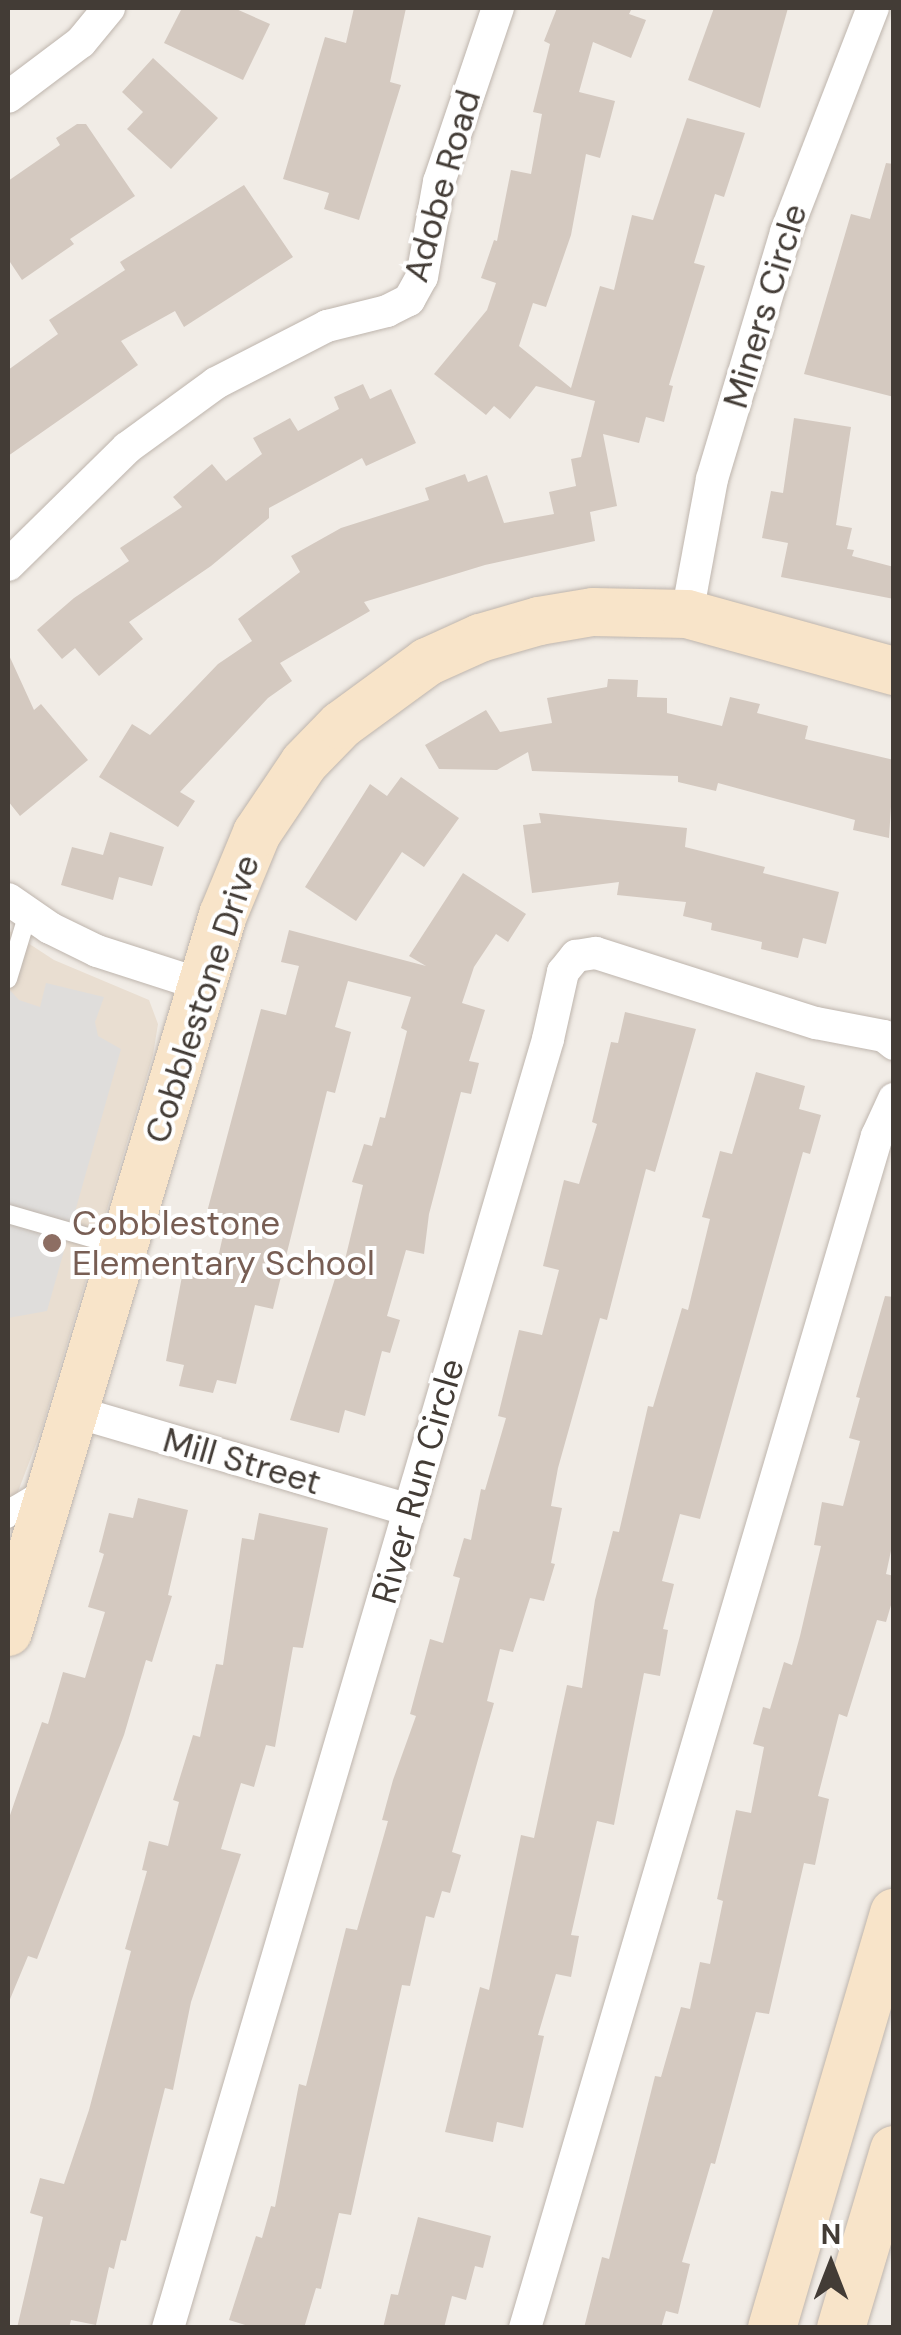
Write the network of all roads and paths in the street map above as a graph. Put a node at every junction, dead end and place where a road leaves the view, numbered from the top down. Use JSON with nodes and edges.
{"nodes":[{"id":1,"x":109,"y":8,"type":"edge"},
{"id":2,"x":498,"y":8,"type":"edge"},
{"id":3,"x":873,"y":8,"type":"edge"},
{"id":4,"x":8,"y":97,"type":"edge"},
{"id":5,"x":8,"y":566,"type":"edge"},
{"id":6,"x":688,"y":614,"type":"junction"},
{"id":7,"x":894,"y":671,"type":"edge"},
{"id":8,"x":18,"y":906,"type":"edge"},
{"id":9,"x":8,"y":979,"type":"edge"},
{"id":10,"x":202,"y":985,"type":"junction"},
{"id":11,"x":894,"y":1044,"type":"edge"},
{"id":12,"x":894,"y":1099,"type":"edge"},
{"id":13,"x":16,"y":1214,"type":"edge"},
{"id":14,"x":125,"y":1247,"type":"junction"},
{"id":15,"x":76,"y":1412,"type":"junction"},
{"id":16,"x":56,"y":1480,"type":"junction"},
{"id":17,"x":409,"y":1510,"type":"junction"},
{"id":18,"x":8,"y":1519,"type":"edge"},
{"id":19,"x":8,"y":1632,"type":"edge"},
{"id":20,"x":894,"y":1912,"type":"edge"},
{"id":21,"x":894,"y":2150,"type":"edge"},
{"id":22,"x":168,"y":2328,"type":"edge"},
{"id":23,"x":525,"y":2328,"type":"edge"},
{"id":24,"x":772,"y":2328,"type":"edge"},
{"id":25,"x":841,"y":2328,"type":"edge"}],
"edges":[{"from":1,"to":4,"type":"street"},
{"from":2,"to":5,"type":"street","name":"Adobe Road"},
{"from":3,"to":6,"type":"street","name":"Miners Circle"},
{"from":6,"to":7,"type":"street","name":"Cobblestone Drive"},
{"from":6,"to":10,"type":"street","name":"Cobblestone Drive"},
{"from":8,"to":9,"type":"lane"},
{"from":8,"to":10,"type":"street"},
{"from":10,"to":14,"type":"street","name":"Cobblestone Drive"},
{"from":11,"to":17,"type":"street","name":"River Run Circle"},
{"from":12,"to":23,"type":"street"},
{"from":13,"to":14,"type":"lane"},
{"from":14,"to":15,"type":"street","name":"Cobblestone Drive"},
{"from":15,"to":16,"type":"street","name":"Cobblestone Drive"},
{"from":15,"to":17,"type":"street","name":"Mill Street"},
{"from":16,"to":18,"type":"lane"},
{"from":16,"to":19,"type":"street","name":"Cobblestone Drive"},
{"from":17,"to":22,"type":"street","name":"River Run Circle"},
{"from":20,"to":24,"type":"street"},
{"from":21,"to":25,"type":"street"}]}
